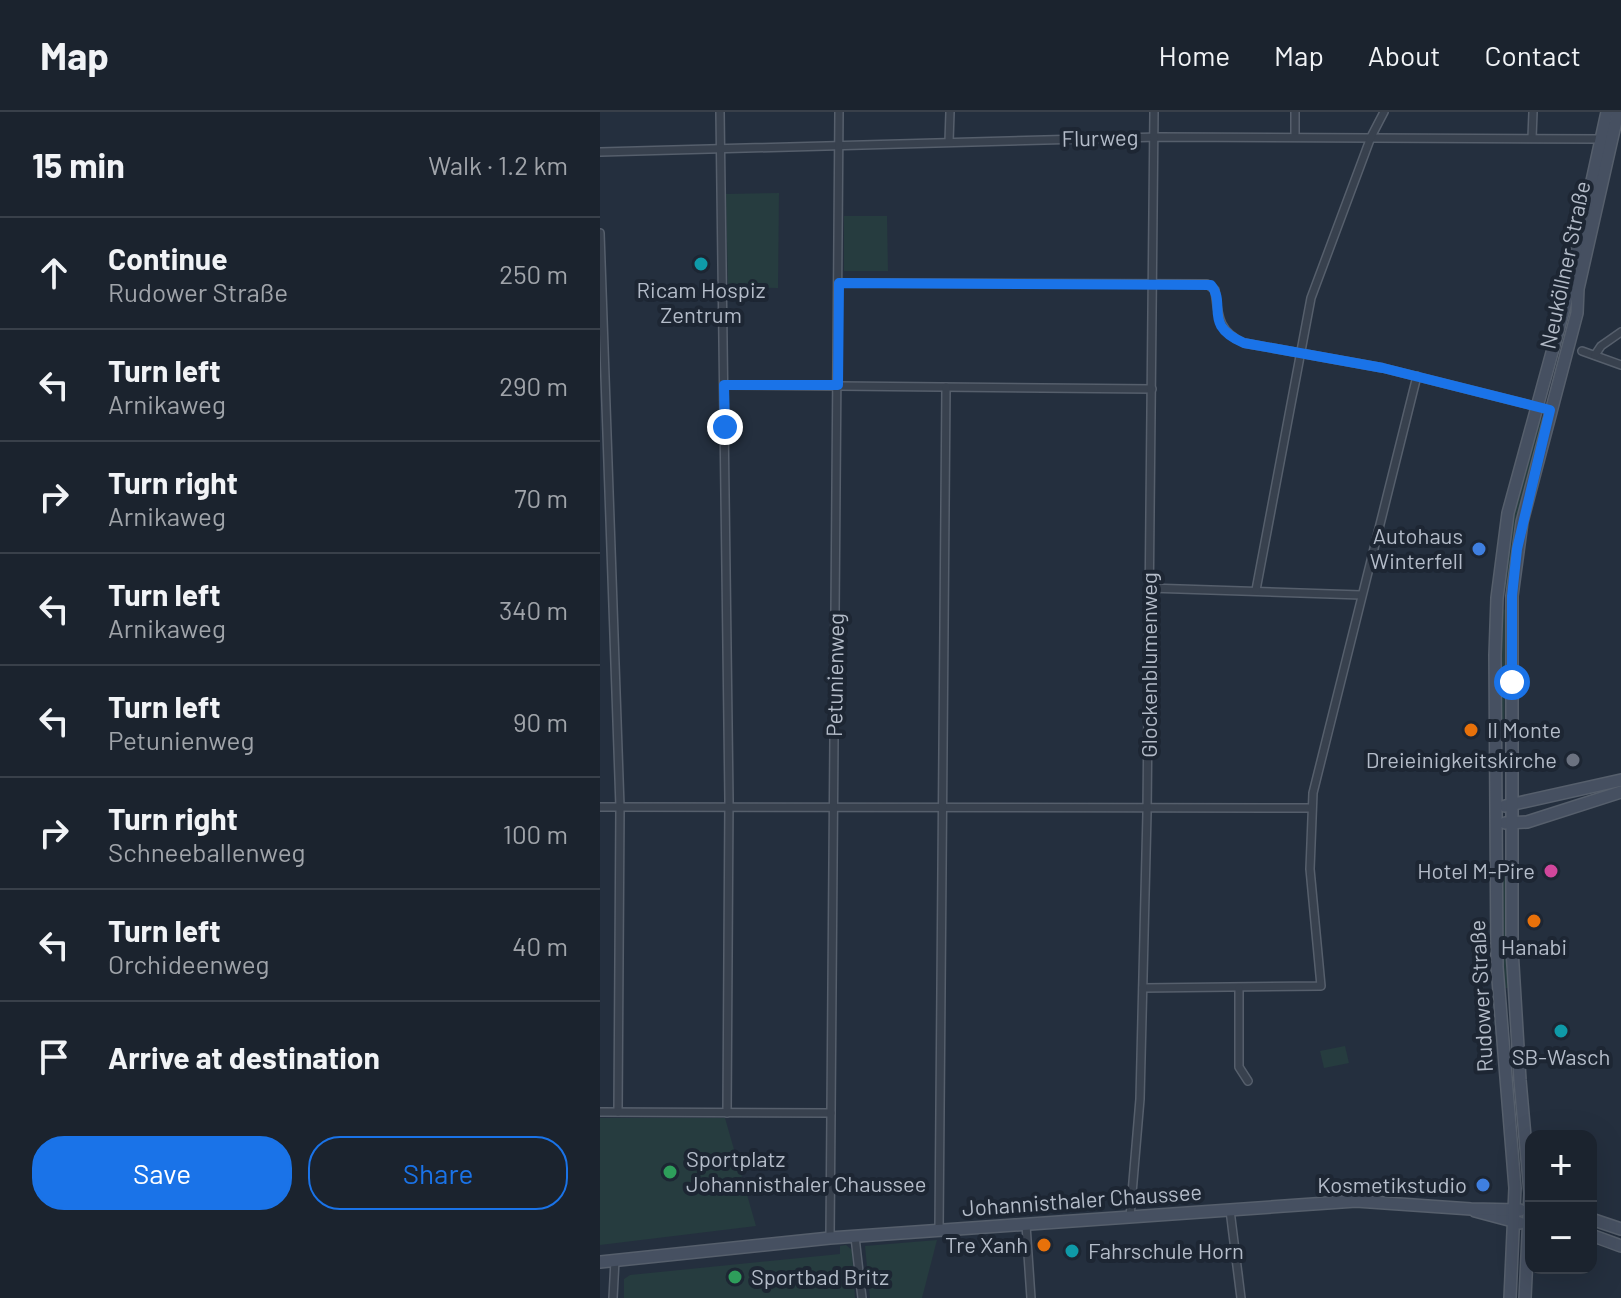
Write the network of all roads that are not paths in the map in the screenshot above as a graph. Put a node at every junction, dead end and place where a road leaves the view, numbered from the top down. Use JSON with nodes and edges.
{"nodes":[{"id":1,"x":720,"y":112,"type":"edge"},
{"id":2,"x":839,"y":112,"type":"edge"},
{"id":3,"x":950,"y":112,"type":"edge"},
{"id":4,"x":1154,"y":112,"type":"edge"},
{"id":5,"x":1295,"y":112,"type":"edge"},
{"id":6,"x":1384,"y":112,"type":"edge"},
{"id":7,"x":1533,"y":112,"type":"edge"},
{"id":8,"x":1607,"y":112,"type":"edge"},
{"id":9,"x":1618,"y":112,"type":"edge"},
{"id":10,"x":1153,"y":137,"type":"junction"},
{"id":11,"x":1295,"y":137,"type":"junction"},
{"id":12,"x":1371,"y":137,"type":"junction"},
{"id":13,"x":1532,"y":138,"type":"junction"},
{"id":14,"x":1606,"y":140,"type":"junction"},
{"id":15,"x":949,"y":142,"type":"junction"},
{"id":16,"x":839,"y":145,"type":"junction"},
{"id":17,"x":721,"y":149,"type":"junction"},
{"id":18,"x":600,"y":152,"type":"edge"},
{"id":19,"x":600,"y":233,"type":"edge"},
{"id":20,"x":839,"y":283,"type":"junction"},
{"id":21,"x":1152,"y":285,"type":"junction"},
{"id":22,"x":1621,"y":332,"type":"edge"},
{"id":23,"x":1555,"y":343,"type":"junction"},
{"id":24,"x":1569,"y":347,"type":"junction"},
{"id":25,"x":1582,"y":351,"type":"dead end"},
{"id":26,"x":1301,"y":353,"type":"junction"},
{"id":27,"x":1595,"y":355,"type":"junction"},
{"id":28,"x":1621,"y":365,"type":"edge"},
{"id":29,"x":1417,"y":376,"type":"junction"},
{"id":30,"x":724,"y":385,"type":"junction"},
{"id":31,"x":838,"y":385,"type":"junction"},
{"id":32,"x":946,"y":387,"type":"junction"},
{"id":33,"x":1152,"y":389,"type":"junction"},
{"id":34,"x":1536,"y":407,"type":"junction"},
{"id":35,"x":1550,"y":410,"type":"junction"},
{"id":36,"x":1546,"y":425,"type":"joint"},
{"id":37,"x":1149,"y":588,"type":"junction"},
{"id":38,"x":1256,"y":590,"type":"junction"},
{"id":39,"x":1497,"y":594,"type":"junction"},
{"id":40,"x":1361,"y":595,"type":"junction"},
{"id":41,"x":1512,"y":596,"type":"junction"},
{"id":42,"x":1496,"y":746,"type":"junction"},
{"id":43,"x":1512,"y":746,"type":"junction"},
{"id":44,"x":1621,"y":780,"type":"edge"},
{"id":45,"x":1621,"y":792,"type":"edge"},
{"id":46,"x":1511,"y":805,"type":"junction"},
{"id":47,"x":1147,"y":806,"type":"junction"},
{"id":48,"x":600,"y":807,"type":"edge"},
{"id":49,"x":620,"y":807,"type":"junction"},
{"id":50,"x":729,"y":807,"type":"junction"},
{"id":51,"x":833,"y":807,"type":"junction"},
{"id":52,"x":942,"y":807,"type":"junction"},
{"id":53,"x":1311,"y":808,"type":"junction"},
{"id":54,"x":1497,"y":808,"type":"junction"},
{"id":55,"x":1496,"y":823,"type":"junction"},
{"id":56,"x":1511,"y":823,"type":"junction"},
{"id":57,"x":1496,"y":865,"type":"junction"},
{"id":58,"x":1511,"y":865,"type":"junction"},
{"id":59,"x":1143,"y":988,"type":"junction"},
{"id":60,"x":1239,"y":988,"type":"junction"},
{"id":61,"x":1515,"y":1008,"type":"junction"},
{"id":62,"x":1500,"y":1009,"type":"junction"},
{"id":63,"x":1248,"y":1081,"type":"dead end"},
{"id":64,"x":600,"y":1112,"type":"edge"},
{"id":65,"x":618,"y":1112,"type":"junction"},
{"id":66,"x":727,"y":1113,"type":"junction"},
{"id":67,"x":831,"y":1113,"type":"junction"},
{"id":68,"x":1530,"y":1202,"type":"edge"},
{"id":69,"x":1230,"y":1210,"type":"junction"},
{"id":70,"x":1525,"y":1213,"type":"edge"},
{"id":71,"x":1515,"y":1216,"type":"junction"},
{"id":72,"x":1130,"y":1217,"type":"junction"},
{"id":73,"x":1525,"y":1221,"type":"edge"},
{"id":74,"x":1597,"y":1221,"type":"edge"},
{"id":75,"x":1026,"y":1225,"type":"junction"},
{"id":76,"x":1621,"y":1229,"type":"edge"},
{"id":77,"x":939,"y":1230,"type":"junction"},
{"id":78,"x":855,"y":1237,"type":"junction"},
{"id":79,"x":1597,"y":1237,"type":"edge"},
{"id":80,"x":830,"y":1238,"type":"junction"},
{"id":81,"x":1621,"y":1246,"type":"edge"},
{"id":82,"x":615,"y":1260,"type":"junction"},
{"id":83,"x":600,"y":1262,"type":"edge"},
{"id":84,"x":1511,"y":1284,"type":"junction"},
{"id":85,"x":1526,"y":1292,"type":"edge"},
{"id":86,"x":613,"y":1298,"type":"edge"},
{"id":87,"x":862,"y":1298,"type":"edge"},
{"id":88,"x":1031,"y":1298,"type":"edge"},
{"id":89,"x":1241,"y":1298,"type":"edge"},
{"id":90,"x":1510,"y":1298,"type":"edge"}],
"edges":[{"from":1,"to":17,"type":"street"},
{"from":2,"to":16,"type":"street","name":"Petunienweg"},
{"from":3,"to":15,"type":"street"},
{"from":4,"to":10,"type":"street","name":"Glockenblumenweg"},
{"from":5,"to":11,"type":"street"},
{"from":6,"to":12,"type":"street"},
{"from":7,"to":13,"type":"street"},
{"from":8,"to":14,"type":"main road","name":"Neuköllner Straße"},
{"from":9,"to":14,"type":"main road","name":"Neuköllner Straße"},
{"from":10,"to":11,"type":"street","name":"Flurweg"},
{"from":10,"to":15,"type":"street","name":"Flurweg"},
{"from":10,"to":21,"type":"street","name":"Glockenblumenweg"},
{"from":11,"to":12,"type":"street","name":"Flurweg"},
{"from":12,"to":13,"type":"street","name":"Flurweg"},
{"from":12,"to":26,"type":"street"},
{"from":13,"to":14,"type":"street","name":"Flurweg"},
{"from":14,"to":23,"type":"main road","name":"Neuköllner Straße"},
{"from":14,"to":24,"type":"main road","name":"Neuköllner Straße"},
{"from":15,"to":16,"type":"street","name":"Flurweg"},
{"from":16,"to":17,"type":"street","name":"Flurweg"},
{"from":16,"to":20,"type":"street","name":"Petunienweg"},
{"from":17,"to":18,"type":"street","name":"Flurweg"},
{"from":17,"to":30,"type":"street"},
{"from":19,"to":49,"type":"street"},
{"from":20,"to":21,"type":"street"},
{"from":20,"to":31,"type":"street","name":"Petunienweg"},
{"from":21,"to":26,"type":"street"},
{"from":21,"to":33,"type":"street","name":"Glockenblumenweg"},
{"from":22,"to":27,"type":"street"},
{"from":23,"to":24,"type":"street"},
{"from":23,"to":34,"type":"main road","name":"Neuköllner Straße"},
{"from":24,"to":35,"type":"main road","name":"Neuköllner Straße"},
{"from":25,"to":27,"type":"street"},
{"from":26,"to":29,"type":"street"},
{"from":26,"to":38,"type":"street"},
{"from":27,"to":28,"type":"street"},
{"from":29,"to":34,"type":"street"},
{"from":29,"to":40,"type":"street"},
{"from":30,"to":31,"type":"street"},
{"from":30,"to":50,"type":"street"},
{"from":31,"to":32,"type":"street"},
{"from":31,"to":51,"type":"street","name":"Petunienweg"},
{"from":32,"to":33,"type":"street"},
{"from":32,"to":52,"type":"street"},
{"from":33,"to":37,"type":"street","name":"Glockenblumenweg"},
{"from":34,"to":35,"type":"street"},
{"from":34,"to":39,"type":"main road","name":"Rudower Straße"},
{"from":35,"to":36,"type":"main road","name":"Neuköllner Straße"},
{"from":36,"to":41,"type":"main road","name":"Rudower Straße"},
{"from":37,"to":38,"type":"street"},
{"from":37,"to":47,"type":"street","name":"Glockenblumenweg"},
{"from":38,"to":40,"type":"street"},
{"from":39,"to":41,"type":"main road"},
{"from":39,"to":42,"type":"main road","name":"Rudower Straße"},
{"from":40,"to":53,"type":"street"},
{"from":41,"to":43,"type":"main road","name":"Rudower Straße"},
{"from":42,"to":43,"type":"main road"},
{"from":42,"to":54,"type":"main road","name":"Rudower Straße"},
{"from":43,"to":46,"type":"main road","name":"Rudower Straße"},
{"from":44,"to":46,"type":"main road"},
{"from":45,"to":56,"type":"main road"},
{"from":46,"to":54,"type":"main road"},
{"from":46,"to":56,"type":"main road","name":"Rudower Straße"},
{"from":47,"to":52,"type":"street"},
{"from":47,"to":53,"type":"street"},
{"from":47,"to":59,"type":"street","name":"Glockenblumenweg"},
{"from":48,"to":49,"type":"street"},
{"from":49,"to":50,"type":"street"},
{"from":49,"to":65,"type":"street"},
{"from":50,"to":51,"type":"street"},
{"from":50,"to":66,"type":"street"},
{"from":51,"to":52,"type":"street"},
{"from":51,"to":67,"type":"street","name":"Petunienweg"},
{"from":52,"to":77,"type":"street"},
{"from":53,"to":60,"type":"street"},
{"from":54,"to":55,"type":"main road","name":"Rudower Straße"},
{"from":55,"to":56,"type":"main road"},
{"from":55,"to":57,"type":"main road","name":"Rudower Straße"},
{"from":56,"to":58,"type":"main road","name":"Rudower Straße"},
{"from":57,"to":58,"type":"main road"},
{"from":57,"to":62,"type":"main road","name":"Rudower Straße"},
{"from":58,"to":61,"type":"main road","name":"Rudower Straße"},
{"from":59,"to":60,"type":"street"},
{"from":59,"to":72,"type":"street","name":"Glockenblumenweg"},
{"from":60,"to":63,"type":"street"},
{"from":61,"to":62,"type":"main road"},
{"from":61,"to":68,"type":"main road","name":"Rudower Straße"},
{"from":62,"to":71,"type":"main road","name":"Rudower Straße"},
{"from":64,"to":65,"type":"street"},
{"from":65,"to":66,"type":"street"},
{"from":66,"to":67,"type":"street"},
{"from":67,"to":80,"type":"street","name":"Petunienweg"},
{"from":69,"to":71,"type":"main road","name":"Johannisthaler Chaussee"},
{"from":69,"to":72,"type":"main road","name":"Johannisthaler Chaussee"},
{"from":69,"to":89,"type":"street"},
{"from":70,"to":71,"type":"main road","name":"Johannisthaler Chaussee"},
{"from":71,"to":73,"type":"main road","name":"Johannisthaler Chaussee"},
{"from":71,"to":84,"type":"main road","name":"Rudower Straße"},
{"from":72,"to":75,"type":"main road","name":"Johannisthaler Chaussee"},
{"from":74,"to":76,"type":"main road"},
{"from":75,"to":77,"type":"main road","name":"Johannisthaler Chaussee"},
{"from":75,"to":88,"type":"street"},
{"from":77,"to":78,"type":"main road","name":"Johannisthaler Chaussee"},
{"from":78,"to":80,"type":"main road","name":"Johannisthaler Chaussee"},
{"from":78,"to":87,"type":"street"},
{"from":79,"to":81,"type":"main road"},
{"from":80,"to":82,"type":"main road","name":"Johannisthaler Chaussee"},
{"from":82,"to":83,"type":"main road","name":"Johannisthaler Chaussee"},
{"from":82,"to":86,"type":"street"},
{"from":84,"to":85,"type":"main road"},
{"from":84,"to":90,"type":"main road","name":"Rudower Straße"}]}
